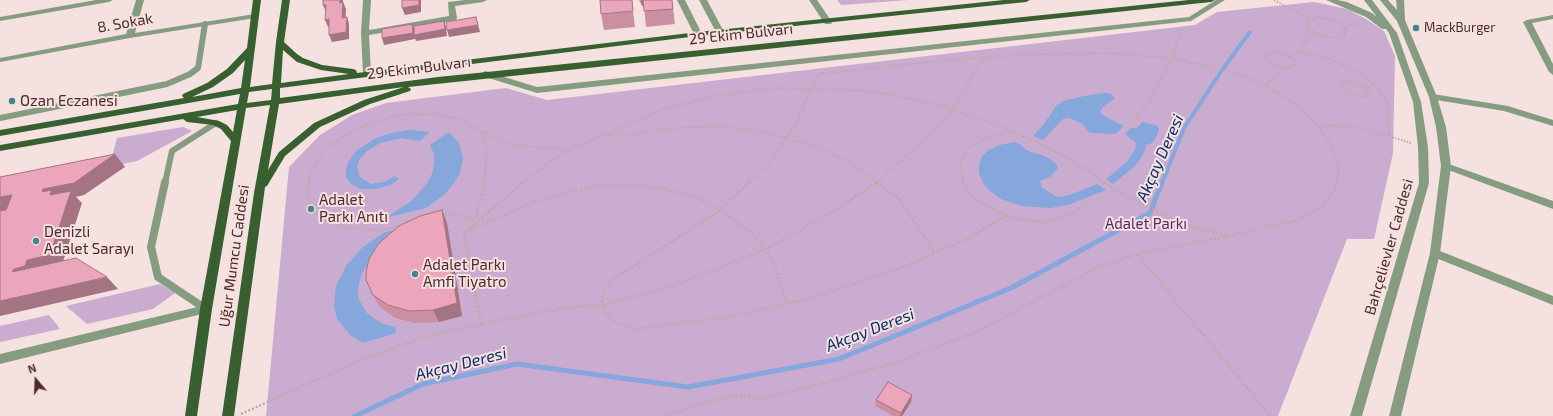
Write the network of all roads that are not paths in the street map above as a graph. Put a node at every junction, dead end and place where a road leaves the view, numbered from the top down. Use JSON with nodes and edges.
{"nodes":[{"id":1,"x":56,"y":0,"type":"edge"},
{"id":2,"x":109,"y":0,"type":"edge"},
{"id":3,"x":140,"y":0,"type":"edge"},
{"id":4,"x":257,"y":0,"type":"edge"},
{"id":5,"x":286,"y":0,"type":"edge"},
{"id":6,"x":367,"y":0,"type":"edge"},
{"id":7,"x":483,"y":0,"type":"edge"},
{"id":8,"x":681,"y":0,"type":"edge"},
{"id":9,"x":703,"y":0,"type":"edge"},
{"id":10,"x":813,"y":0,"type":"edge"},
{"id":11,"x":1026,"y":0,"type":"edge"},
{"id":12,"x":1211,"y":0,"type":"edge"},
{"id":13,"x":1221,"y":0,"type":"edge"},
{"id":14,"x":1330,"y":0,"type":"edge"},
{"id":15,"x":1368,"y":0,"type":"edge"},
{"id":16,"x":1384,"y":0,"type":"edge"},
{"id":17,"x":1400,"y":0,"type":"edge"},
{"id":18,"x":451,"y":2,"type":"edge"},
{"id":19,"x":53,"y":9,"type":"junction"},
{"id":20,"x":255,"y":16,"type":"junction"},
{"id":21,"x":1553,"y":17,"type":"edge"},
{"id":22,"x":0,"y":19,"type":"edge"},
{"id":23,"x":1401,"y":20,"type":"junction"},
{"id":24,"x":828,"y":22,"type":"junction"},
{"id":25,"x":205,"y":24,"type":"junction"},
{"id":26,"x":720,"y":32,"type":"junction"},
{"id":27,"x":365,"y":33,"type":"junction"},
{"id":28,"x":1394,"y":33,"type":"junction"},
{"id":29,"x":698,"y":34,"type":"junction"},
{"id":30,"x":130,"y":36,"type":"junction"},
{"id":31,"x":280,"y":42,"type":"junction"},
{"id":32,"x":251,"y":48,"type":"junction"},
{"id":33,"x":0,"y":60,"type":"edge"},
{"id":34,"x":1553,"y":72,"type":"edge"},
{"id":35,"x":367,"y":74,"type":"junction"},
{"id":36,"x":485,"y":74,"type":"junction"},
{"id":37,"x":438,"y":80,"type":"junction"},
{"id":38,"x":277,"y":86,"type":"junction"},
{"id":39,"x":245,"y":90,"type":"junction"},
{"id":40,"x":1434,"y":97,"type":"junction"},
{"id":41,"x":275,"y":101,"type":"junction"},
{"id":42,"x":173,"y":102,"type":"junction"},
{"id":43,"x":243,"y":106,"type":"junction"},
{"id":44,"x":0,"y":118,"type":"edge"},
{"id":45,"x":167,"y":119,"type":"junction"},
{"id":46,"x":216,"y":123,"type":"junction"},
{"id":47,"x":1553,"y":123,"type":"edge"},
{"id":48,"x":0,"y":133,"type":"edge"},
{"id":49,"x":236,"y":142,"type":"junction"},
{"id":50,"x":0,"y":148,"type":"edge"},
{"id":51,"x":1446,"y":166,"type":"junction"},
{"id":52,"x":259,"y":193,"type":"junction"},
{"id":53,"x":1553,"y":205,"type":"edge"},
{"id":54,"x":1435,"y":253,"type":"junction"},
{"id":55,"x":1553,"y":301,"type":"edge"},
{"id":56,"x":206,"y":309,"type":"junction"},
{"id":57,"x":0,"y":359,"type":"edge"},
{"id":58,"x":191,"y":416,"type":"edge"},
{"id":59,"x":228,"y":416,"type":"edge"},
{"id":60,"x":1356,"y":416,"type":"edge"},
{"id":61,"x":1395,"y":416,"type":"edge"}],
"edges":[{"from":1,"to":19,"type":"street"},
{"from":2,"to":19,"type":"street"},
{"from":3,"to":30,"type":"street"},
{"from":4,"to":20,"type":"main road","name":"Uğur Mumcu Caddesi"},
{"from":5,"to":31,"type":"main road","name":"Uğur Mumcu Caddesi"},
{"from":6,"to":27,"type":"street"},
{"from":7,"to":18,"type":"street"},
{"from":8,"to":29,"type":"street"},
{"from":9,"to":26,"type":"street"},
{"from":10,"to":24,"type":"street"},
{"from":11,"to":24,"type":"main road","name":"29 Ekim Bulvarı"},
{"from":12,"to":36,"type":"main road","name":"29 Ekim Bulvarı"},
{"from":13,"to":36,"type":"street"},
{"from":14,"to":28,"type":"street"},
{"from":15,"to":28,"type":"street","name":"Bahçelievler Caddesi"},
{"from":16,"to":23,"type":"street"},
{"from":17,"to":23,"type":"street"},
{"from":18,"to":27,"type":"street"},
{"from":19,"to":22,"type":"street"},
{"from":20,"to":25,"type":"street","name":"8. Sokak"},
{"from":20,"to":32,"type":"main road","name":"Uğur Mumcu Caddesi"},
{"from":21,"to":34,"type":"street"},
{"from":23,"to":40,"type":"street"},
{"from":24,"to":26,"type":"main road","name":"29 Ekim Bulvarı"},
{"from":25,"to":30,"type":"street","name":"8. Sokak"},
{"from":25,"to":44,"type":"lane"},
{"from":26,"to":29,"type":"main road","name":"29 Ekim Bulvarı"},
{"from":27,"to":35,"type":"street"},
{"from":28,"to":60,"type":"street","name":"Bahçelievler Caddesi"},
{"from":29,"to":35,"type":"main road","name":"29 Ekim Bulvarı"},
{"from":30,"to":33,"type":"street","name":"8. Sokak"},
{"from":31,"to":35,"type":"main road"},
{"from":31,"to":38,"type":"main road","name":"Uğur Mumcu Caddesi"},
{"from":32,"to":39,"type":"main road","name":"Uğur Mumcu Caddesi"},
{"from":32,"to":42,"type":"main road"},
{"from":35,"to":38,"type":"main road","name":"29 Ekim Bulvarı"},
{"from":36,"to":37,"type":"main road","name":"29 Ekim Bulvarı"},
{"from":37,"to":41,"type":"main road","name":"29 Ekim Bulvarı"},
{"from":37,"to":52,"type":"main road"},
{"from":38,"to":39,"type":"main road","name":"29 Ekim Bulvarı"},
{"from":38,"to":41,"type":"main road","name":"Uğur Mumcu Caddesi"},
{"from":39,"to":42,"type":"main road","name":"29 Ekim Bulvarı"},
{"from":39,"to":43,"type":"main road","name":"Uğur Mumcu Caddesi"},
{"from":40,"to":47,"type":"street"},
{"from":40,"to":51,"type":"street"},
{"from":41,"to":43,"type":"main road","name":"29 Ekim Bulvarı"},
{"from":41,"to":52,"type":"main road","name":"Uğur Mumcu Caddesi"},
{"from":42,"to":48,"type":"main road"},
{"from":43,"to":45,"type":"main road","name":"29 Ekim Bulvarı"},
{"from":43,"to":49,"type":"main road","name":"Uğur Mumcu Caddesi"},
{"from":45,"to":46,"type":"main road"},
{"from":45,"to":50,"type":"main road"},
{"from":46,"to":49,"type":"main road"},
{"from":46,"to":56,"type":"lane"},
{"from":49,"to":56,"type":"main road","name":"Uğur Mumcu Caddesi"},
{"from":51,"to":53,"type":"street"},
{"from":51,"to":54,"type":"street"},
{"from":52,"to":59,"type":"main road","name":"Uğur Mumcu Caddesi"},
{"from":54,"to":55,"type":"street"},
{"from":54,"to":61,"type":"street"},
{"from":56,"to":57,"type":"street"},
{"from":56,"to":58,"type":"main road","name":"Uğur Mumcu Caddesi"}]}
